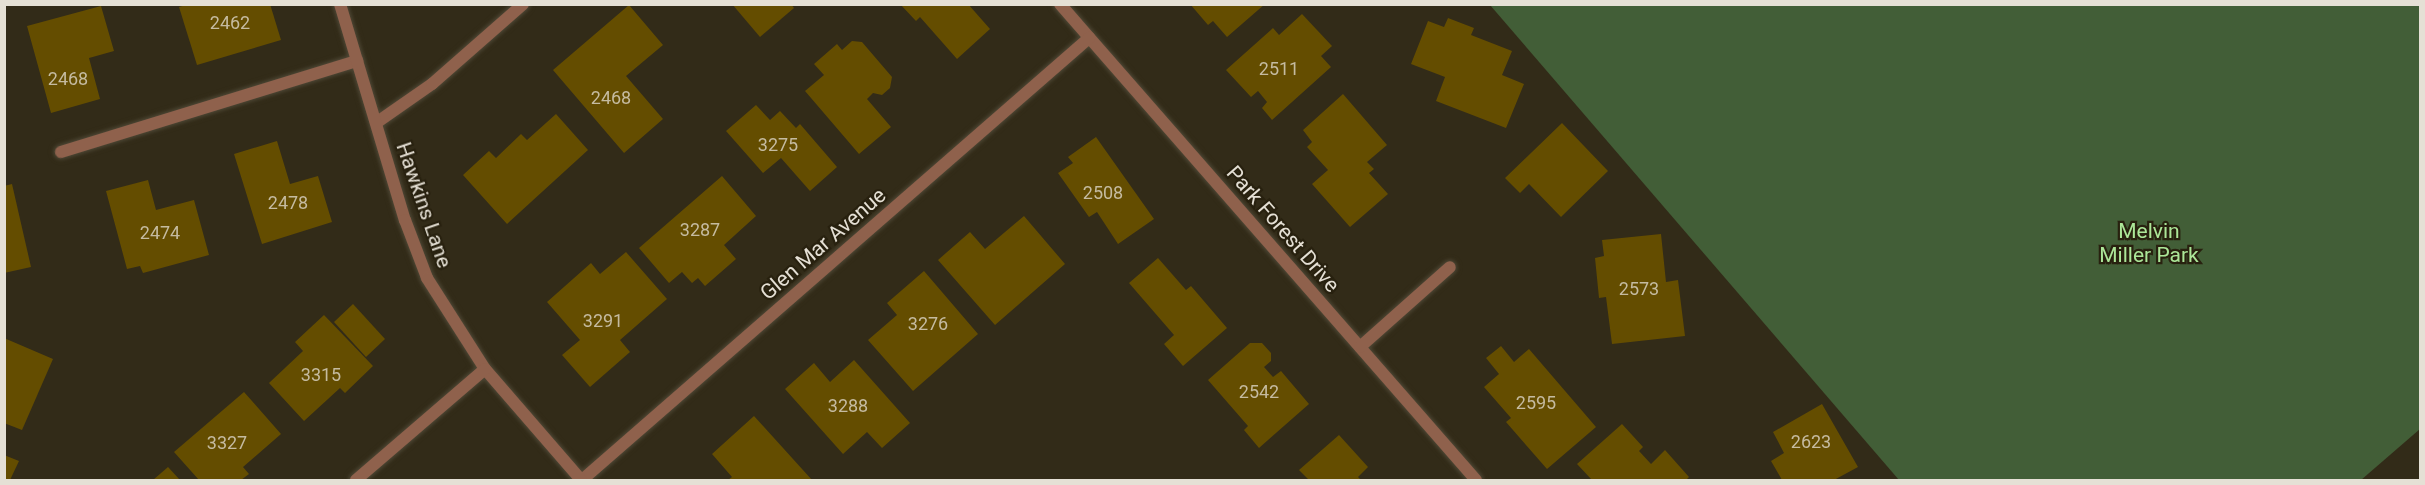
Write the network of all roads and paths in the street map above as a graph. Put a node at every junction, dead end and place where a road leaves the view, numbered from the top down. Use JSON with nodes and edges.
{"nodes":[{"id":1,"x":340,"y":4,"type":"edge"},
{"id":2,"x":523,"y":4,"type":"edge"},
{"id":3,"x":1060,"y":4,"type":"edge"},
{"id":4,"x":1089,"y":38,"type":"junction"},
{"id":5,"x":357,"y":60,"type":"junction"},
{"id":6,"x":376,"y":123,"type":"junction"},
{"id":7,"x":61,"y":152,"type":"dead end"},
{"id":8,"x":1450,"y":267,"type":"dead end"},
{"id":9,"x":1360,"y":347,"type":"junction"},
{"id":10,"x":485,"y":369,"type":"junction"},
{"id":11,"x":356,"y":480,"type":"edge"},
{"id":12,"x":581,"y":480,"type":"edge"},
{"id":13,"x":1476,"y":480,"type":"edge"}],
"edges":[{"from":1,"to":5,"type":"street","name":"Hawkins Lane"},
{"from":2,"to":6,"type":"street"},
{"from":3,"to":4,"type":"street","name":"Park Forest Drive"},
{"from":4,"to":9,"type":"street","name":"Park Forest Drive"},
{"from":4,"to":12,"type":"street","name":"Glen Mar Avenue"},
{"from":5,"to":6,"type":"street","name":"Hawkins Lane"},
{"from":5,"to":7,"type":"street"},
{"from":6,"to":10,"type":"street","name":"Hawkins Lane"},
{"from":8,"to":9,"type":"street"},
{"from":9,"to":13,"type":"street","name":"Park Forest Drive"},
{"from":10,"to":11,"type":"street"},
{"from":10,"to":12,"type":"street","name":"Hawkins Lane"}]}
